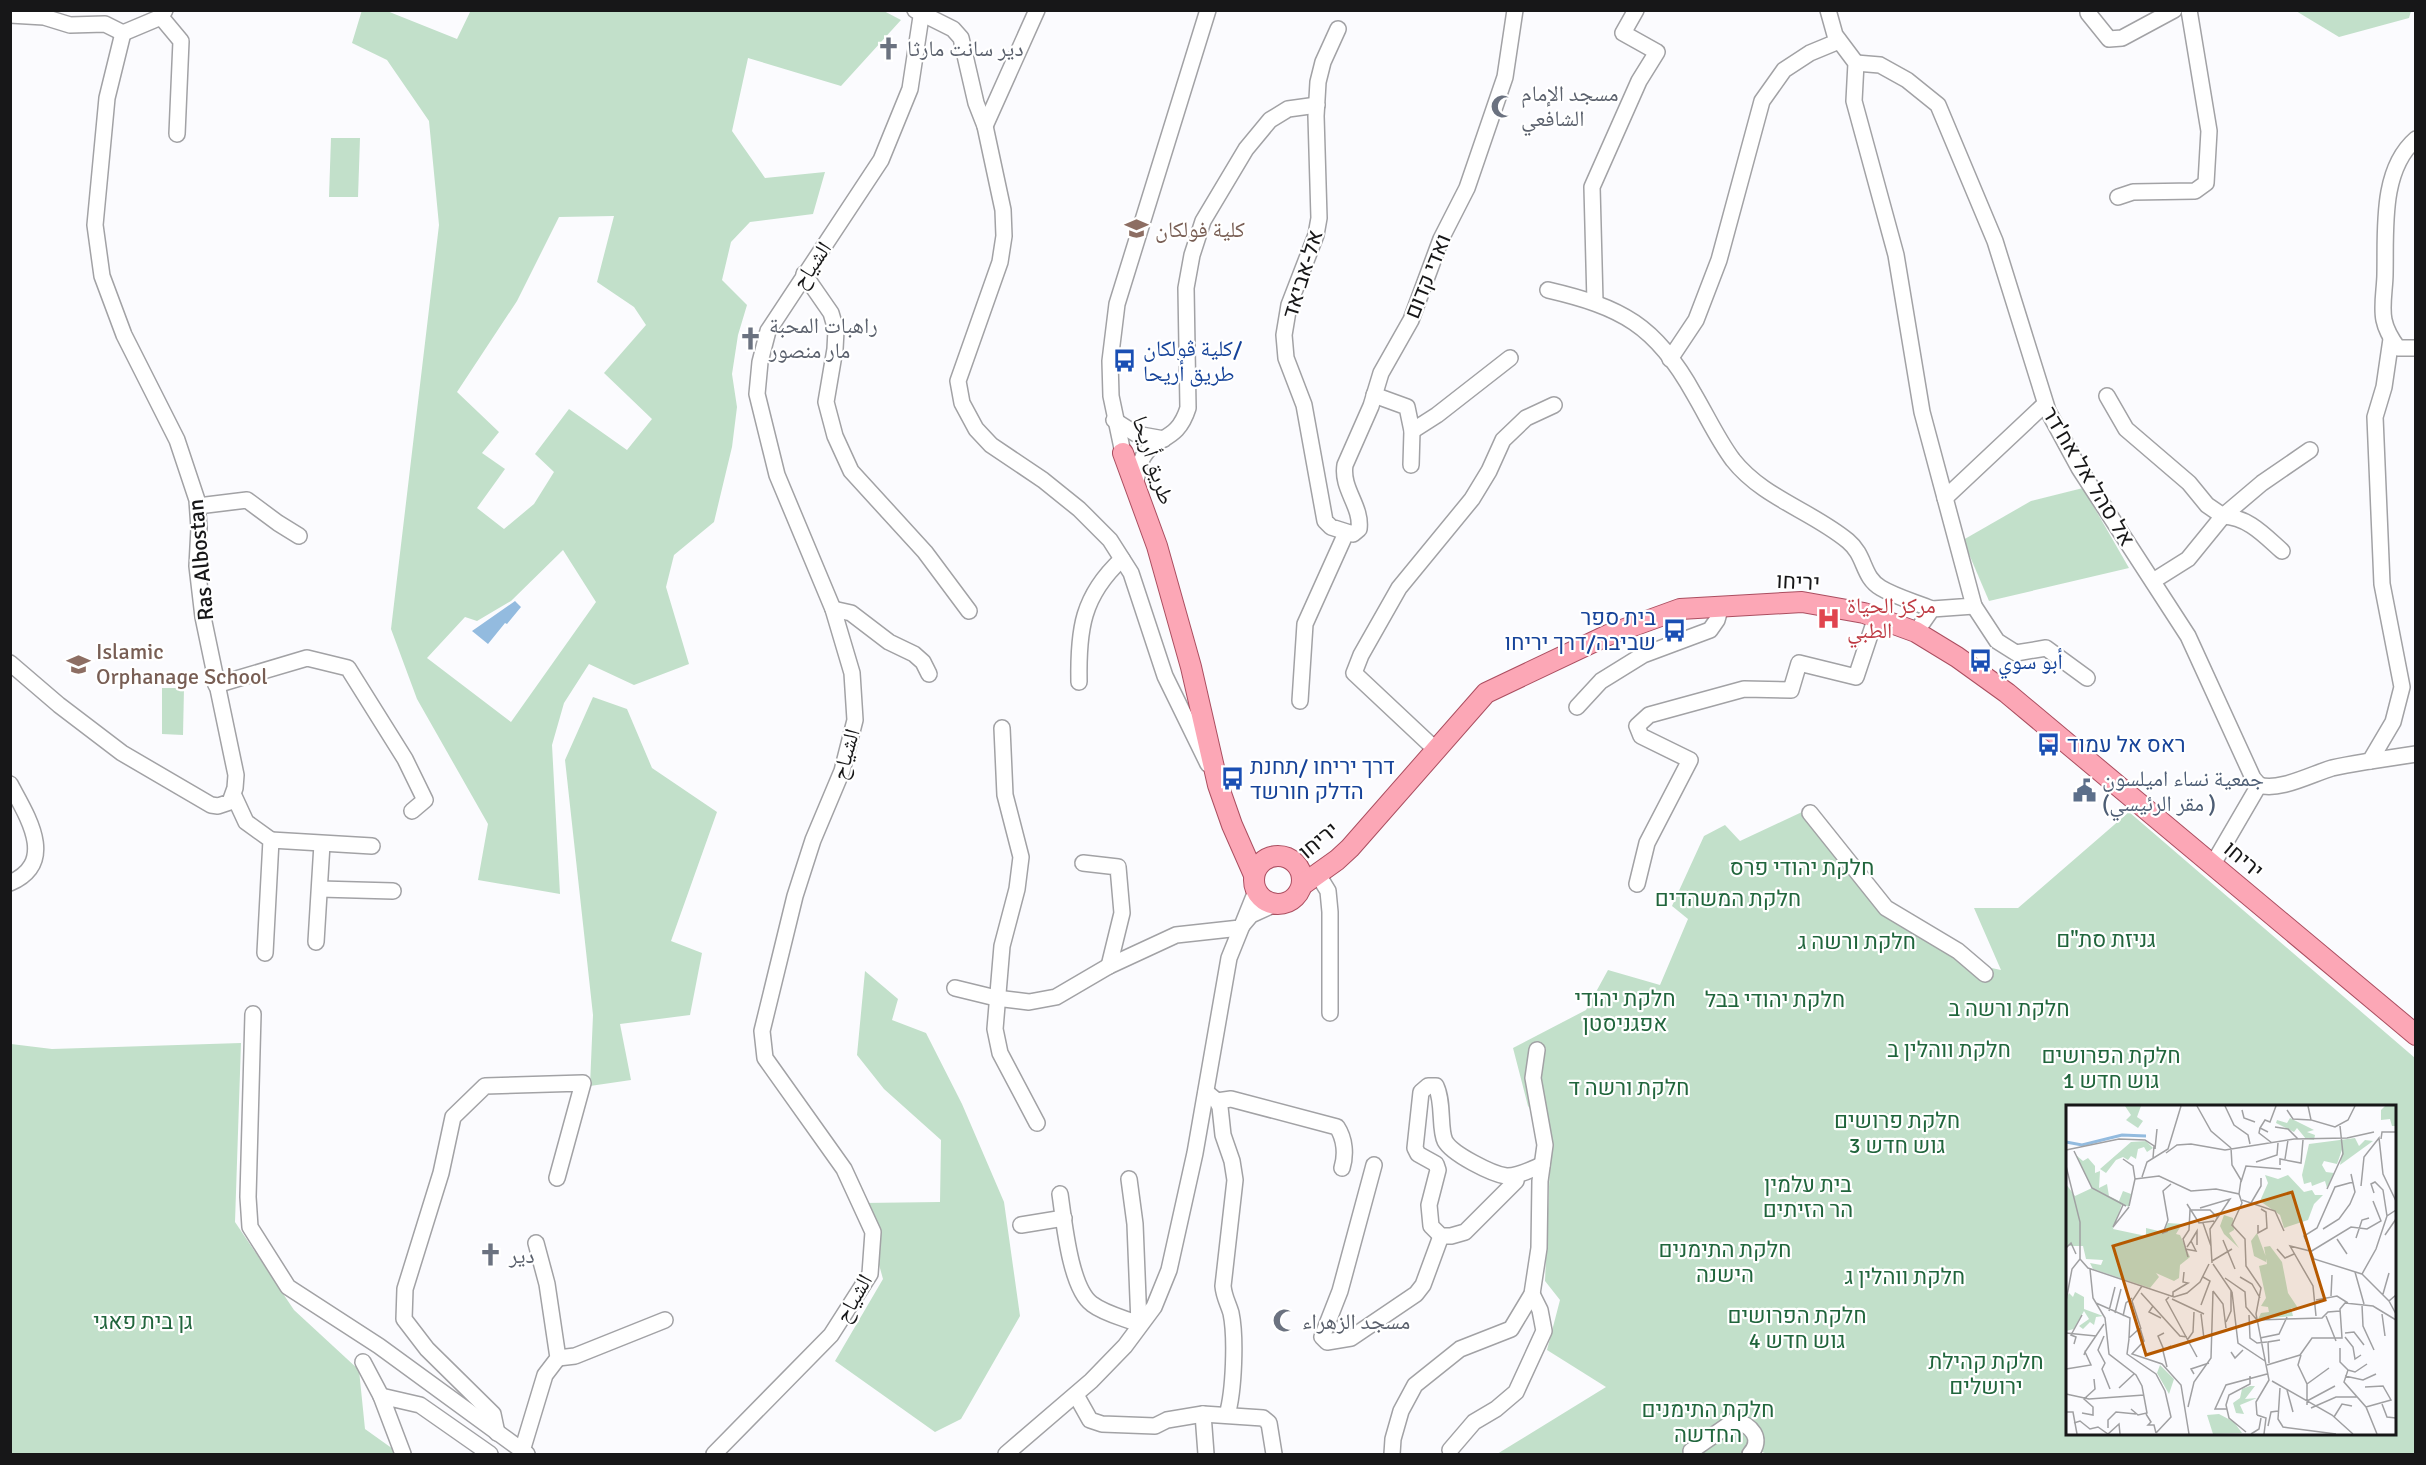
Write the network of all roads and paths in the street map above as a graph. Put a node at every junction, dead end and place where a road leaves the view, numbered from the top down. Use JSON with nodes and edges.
{"nodes":[{"id":1,"x":1037,"y":10,"type":"edge"},
{"id":2,"x":1208,"y":10,"type":"edge"},
{"id":3,"x":1515,"y":10,"type":"edge"},
{"id":4,"x":1636,"y":10,"type":"edge"},
{"id":5,"x":1828,"y":10,"type":"edge"},
{"id":6,"x":2174,"y":10,"type":"edge"},
{"id":7,"x":2189,"y":10,"type":"edge"},
{"id":8,"x":920,"y":12,"type":"edge"},
{"id":9,"x":163,"y":14,"type":"edge"},
{"id":10,"x":2088,"y":14,"type":"dead end"},
{"id":11,"x":10,"y":15,"type":"edge"},
{"id":12,"x":106,"y":17,"type":"edge"},
{"id":13,"x":1338,"y":30,"type":"dead end"},
{"id":14,"x":123,"y":33,"type":"junction"},
{"id":15,"x":1839,"y":41,"type":"junction"},
{"id":16,"x":1856,"y":63,"type":"junction"},
{"id":17,"x":1317,"y":105,"type":"junction"},
{"id":18,"x":985,"y":126,"type":"junction"},
{"id":19,"x":177,"y":134,"type":"dead end"},
{"id":20,"x":2415,"y":139,"type":"edge"},
{"id":21,"x":2118,"y":197,"type":"dead end"},
{"id":22,"x":804,"y":274,"type":"junction"},
{"id":23,"x":1548,"y":290,"type":"dead end"},
{"id":24,"x":1595,"y":302,"type":"junction"},
{"id":25,"x":2391,"y":339,"type":"junction"},
{"id":26,"x":2415,"y":348,"type":"edge"},
{"id":27,"x":1510,"y":358,"type":"dead end"},
{"id":28,"x":1670,"y":359,"type":"junction"},
{"id":29,"x":1374,"y":395,"type":"junction"},
{"id":30,"x":2107,"y":396,"type":"dead end"},
{"id":31,"x":2045,"y":404,"type":"junction"},
{"id":32,"x":1554,"y":405,"type":"dead end"},
{"id":33,"x":1114,"y":420,"type":"junction"},
{"id":34,"x":1412,"y":431,"type":"junction"},
{"id":35,"x":1164,"y":439,"type":"junction"},
{"id":36,"x":2310,"y":450,"type":"dead end"},
{"id":37,"x":1123,"y":453,"type":"joint"},
{"id":38,"x":1411,"y":465,"type":"dead end"},
{"id":39,"x":1135,"y":485,"type":"junction"},
{"id":40,"x":1945,"y":498,"type":"junction"},
{"id":41,"x":198,"y":506,"type":"junction"},
{"id":42,"x":2223,"y":516,"type":"junction"},
{"id":43,"x":1350,"y":534,"type":"junction"},
{"id":44,"x":299,"y":536,"type":"dead end"},
{"id":45,"x":2282,"y":550,"type":"dead end"},
{"id":46,"x":1122,"y":559,"type":"junction"},
{"id":47,"x":2153,"y":581,"type":"junction"},
{"id":48,"x":1721,"y":606,"type":"junction"},
{"id":49,"x":1974,"y":606,"type":"junction"},
{"id":50,"x":833,"y":609,"type":"junction"},
{"id":51,"x":1932,"y":609,"type":"junction"},
{"id":52,"x":969,"y":611,"type":"dead end"},
{"id":53,"x":1876,"y":617,"type":"junction"},
{"id":54,"x":1916,"y":632,"type":"junction"},
{"id":55,"x":10,"y":663,"type":"edge"},
{"id":56,"x":929,"y":674,"type":"dead end"},
{"id":57,"x":2087,"y":678,"type":"dead end"},
{"id":58,"x":1079,"y":682,"type":"dead end"},
{"id":59,"x":216,"y":685,"type":"junction"},
{"id":60,"x":1300,"y":701,"type":"dead end"},
{"id":61,"x":1577,"y":707,"type":"dead end"},
{"id":62,"x":1002,"y":728,"type":"dead end"},
{"id":63,"x":1436,"y":749,"type":"junction"},
{"id":64,"x":2415,"y":753,"type":"edge"},
{"id":65,"x":2370,"y":761,"type":"junction"},
{"id":66,"x":10,"y":784,"type":"edge"},
{"id":67,"x":1218,"y":784,"type":"junction"},
{"id":68,"x":2259,"y":785,"type":"junction"},
{"id":69,"x":234,"y":796,"type":"junction"},
{"id":70,"x":412,"y":811,"type":"dead end"},
{"id":71,"x":1810,"y":813,"type":"dead end"},
{"id":72,"x":1232,"y":825,"type":"junction"},
{"id":73,"x":1364,"y":832,"type":"junction"},
{"id":74,"x":271,"y":840,"type":"junction"},
{"id":75,"x":322,"y":844,"type":"junction"},
{"id":76,"x":372,"y":846,"type":"dead end"},
{"id":77,"x":1285,"y":858,"type":"junction"},
{"id":78,"x":1083,"y":863,"type":"dead end"},
{"id":79,"x":2213,"y":864,"type":"junction"},
{"id":80,"x":1310,"y":879,"type":"junction"},
{"id":81,"x":10,"y":883,"type":"edge"},
{"id":82,"x":1255,"y":883,"type":"junction"},
{"id":83,"x":1637,"y":884,"type":"dead end"},
{"id":84,"x":320,"y":889,"type":"junction"},
{"id":85,"x":393,"y":891,"type":"dead end"},
{"id":86,"x":1275,"y":904,"type":"junction"},
{"id":87,"x":1240,"y":928,"type":"junction"},
{"id":88,"x":316,"y":942,"type":"dead end"},
{"id":89,"x":265,"y":953,"type":"dead end"},
{"id":90,"x":1109,"y":966,"type":"junction"},
{"id":91,"x":1985,"y":974,"type":"dead end"},
{"id":92,"x":955,"y":988,"type":"dead end"},
{"id":93,"x":996,"y":998,"type":"junction"},
{"id":94,"x":1330,"y":1013,"type":"dead end"},
{"id":95,"x":253,"y":1014,"type":"dead end"},
{"id":96,"x":2415,"y":1035,"type":"edge"},
{"id":97,"x":1537,"y":1050,"type":"dead end"},
{"id":98,"x":1212,"y":1097,"type":"junction"},
{"id":99,"x":1037,"y":1123,"type":"dead end"},
{"id":100,"x":1374,"y":1165,"type":"dead end"},
{"id":101,"x":1542,"y":1165,"type":"junction"},
{"id":102,"x":1342,"y":1168,"type":"dead end"},
{"id":103,"x":1517,"y":1175,"type":"junction"},
{"id":104,"x":557,"y":1178,"type":"dead end"},
{"id":105,"x":1129,"y":1179,"type":"dead end"},
{"id":106,"x":1059,"y":1194,"type":"dead end"},
{"id":107,"x":1064,"y":1218,"type":"junction"},
{"id":108,"x":1022,"y":1225,"type":"dead end"},
{"id":109,"x":1441,"y":1236,"type":"junction"},
{"id":110,"x":536,"y":1243,"type":"dead end"},
{"id":111,"x":1532,"y":1294,"type":"junction"},
{"id":112,"x":665,"y":1320,"type":"dead end"},
{"id":113,"x":1139,"y":1324,"type":"junction"},
{"id":114,"x":558,"y":1358,"type":"junction"},
{"id":115,"x":363,"y":1362,"type":"dead end"},
{"id":116,"x":1076,"y":1395,"type":"junction"},
{"id":117,"x":381,"y":1396,"type":"junction"},
{"id":118,"x":1203,"y":1414,"type":"junction"},
{"id":119,"x":1227,"y":1415,"type":"junction"},
{"id":120,"x":497,"y":1433,"type":"junction"},
{"id":121,"x":1028,"y":1438,"type":"junction"},
{"id":122,"x":1450,"y":1450,"type":"dead end"},
{"id":123,"x":1691,"y":1452,"type":"dead end"},
{"id":124,"x":524,"y":1453,"type":"edge"},
{"id":125,"x":403,"y":1455,"type":"edge"},
{"id":126,"x":490,"y":1455,"type":"edge"},
{"id":127,"x":714,"y":1455,"type":"edge"},
{"id":128,"x":1006,"y":1455,"type":"edge"},
{"id":129,"x":1029,"y":1455,"type":"edge"},
{"id":130,"x":1206,"y":1455,"type":"edge"},
{"id":131,"x":1274,"y":1455,"type":"edge"},
{"id":132,"x":1392,"y":1455,"type":"edge"},
{"id":133,"x":1750,"y":1455,"type":"edge"}],
"edges":[{"from":1,"to":18,"type":"street"},
{"from":2,"to":33,"type":"street","name":"طريق أريحا"},
{"from":3,"to":29,"type":"street","name":"ואדי קדום"},
{"from":4,"to":24,"type":"street"},
{"from":5,"to":15,"type":"street"},
{"from":6,"to":10,"type":"street"},
{"from":7,"to":21,"type":"street"},
{"from":8,"to":18,"type":"street"},
{"from":8,"to":22,"type":"street","name":"الشياح"},
{"from":9,"to":14,"type":"street"},
{"from":9,"to":19,"type":"street"},
{"from":11,"to":12,"type":"street"},
{"from":12,"to":14,"type":"street"},
{"from":13,"to":17,"type":"street","name":"אל-אביאד"},
{"from":14,"to":41,"type":"street","name":"Ras Albostan"},
{"from":15,"to":16,"type":"street"},
{"from":15,"to":28,"type":"street"},
{"from":16,"to":31,"type":"street","name":"אל סהל אל אח'דר"},
{"from":16,"to":40,"type":"street"},
{"from":17,"to":35,"type":"street"},
{"from":17,"to":43,"type":"street","name":"אל-אביאד"},
{"from":18,"to":46,"type":"street"},
{"from":20,"to":25,"type":"street"},
{"from":22,"to":50,"type":"street","name":"الشياح"},
{"from":22,"to":52,"type":"street"},
{"from":23,"to":24,"type":"street"},
{"from":24,"to":28,"type":"street"},
{"from":25,"to":26,"type":"street"},
{"from":25,"to":65,"type":"street"},
{"from":27,"to":34,"type":"street"},
{"from":28,"to":51,"type":"street"},
{"from":29,"to":34,"type":"street"},
{"from":29,"to":43,"type":"street","name":"ואדי קדום"},
{"from":30,"to":42,"type":"street"},
{"from":31,"to":40,"type":"street"},
{"from":31,"to":47,"type":"street","name":"אל סהל אל אח'דר"},
{"from":32,"to":63,"type":"street"},
{"from":33,"to":35,"type":"street"},
{"from":33,"to":37,"type":"street","name":"طريق أريحا"},
{"from":34,"to":38,"type":"street"},
{"from":35,"to":39,"type":"street"},
{"from":36,"to":42,"type":"street"},
{"from":37,"to":39,"type":"main road","name":"طريق أريحا"},
{"from":39,"to":67,"type":"main road","name":"طريق أريحا"},
{"from":40,"to":49,"type":"street"},
{"from":41,"to":44,"type":"street"},
{"from":41,"to":59,"type":"street","name":"Ras Albostan"},
{"from":42,"to":45,"type":"street"},
{"from":42,"to":47,"type":"street"},
{"from":43,"to":60,"type":"street"},
{"from":46,"to":58,"type":"street"},
{"from":46,"to":67,"type":"street"},
{"from":47,"to":68,"type":"street","name":"אל סהל אל אח'דר"},
{"from":48,"to":53,"type":"main road","name":"יריחו"},
{"from":48,"to":61,"type":"street"},
{"from":48,"to":63,"type":"main road","name":"יריחו"},
{"from":49,"to":51,"type":"street"},
{"from":49,"to":57,"type":"street"},
{"from":50,"to":56,"type":"street"},
{"from":50,"to":127,"type":"street","name":"الشياح"},
{"from":51,"to":54,"type":"street"},
{"from":53,"to":54,"type":"main road","name":"יריחו"},
{"from":53,"to":83,"type":"street"},
{"from":54,"to":79,"type":"main road","name":"יריחו"},
{"from":55,"to":69,"type":"street"},
{"from":59,"to":69,"type":"street","name":"Ras Albostan"},
{"from":59,"to":70,"type":"street"},
{"from":62,"to":93,"type":"street"},
{"from":63,"to":73,"type":"main road","name":"יריחו"},
{"from":64,"to":65,"type":"street"},
{"from":65,"to":68,"type":"street"},
{"from":66,"to":81,"type":"street"},
{"from":67,"to":72,"type":"main road","name":"יריחו"},
{"from":68,"to":79,"type":"street"},
{"from":69,"to":74,"type":"street"},
{"from":71,"to":91,"type":"street"},
{"from":72,"to":77,"type":"main road","name":"יריחו"},
{"from":72,"to":82,"type":"main road","name":"יריחו"},
{"from":73,"to":77,"type":"main road","name":"יריחו"},
{"from":73,"to":80,"type":"main road","name":"יריחו"},
{"from":74,"to":75,"type":"street"},
{"from":74,"to":89,"type":"street"},
{"from":75,"to":76,"type":"street"},
{"from":75,"to":84,"type":"street"},
{"from":77,"to":80,"type":"main road"},
{"from":77,"to":82,"type":"main road"},
{"from":78,"to":90,"type":"street"},
{"from":79,"to":96,"type":"main road","name":"יריחו"},
{"from":80,"to":86,"type":"main road"},
{"from":80,"to":94,"type":"street"},
{"from":82,"to":86,"type":"main road"},
{"from":82,"to":87,"type":"street"},
{"from":84,"to":85,"type":"street"},
{"from":84,"to":88,"type":"street"},
{"from":86,"to":87,"type":"street"},
{"from":87,"to":90,"type":"street"},
{"from":87,"to":98,"type":"street"},
{"from":90,"to":93,"type":"street"},
{"from":92,"to":93,"type":"street"},
{"from":93,"to":99,"type":"street"},
{"from":95,"to":120,"type":"street"},
{"from":97,"to":101,"type":"street"},
{"from":98,"to":102,"type":"street"},
{"from":98,"to":113,"type":"street"},
{"from":98,"to":119,"type":"street"},
{"from":100,"to":109,"type":"street"},
{"from":101,"to":103,"type":"street"},
{"from":101,"to":111,"type":"street"},
{"from":103,"to":109,"type":"street"},
{"from":103,"to":109,"type":"street"},
{"from":104,"to":120,"type":"street"},
{"from":105,"to":113,"type":"street"},
{"from":106,"to":107,"type":"street"},
{"from":107,"to":108,"type":"street"},
{"from":107,"to":113,"type":"street"},
{"from":110,"to":114,"type":"street"},
{"from":111,"to":122,"type":"street"},
{"from":111,"to":132,"type":"street"},
{"from":112,"to":114,"type":"street"},
{"from":113,"to":116,"type":"street"},
{"from":114,"to":124,"type":"street"},
{"from":115,"to":117,"type":"street"},
{"from":116,"to":118,"type":"street"},
{"from":116,"to":121,"type":"street"},
{"from":117,"to":125,"type":"street"},
{"from":117,"to":126,"type":"street"},
{"from":118,"to":119,"type":"street"},
{"from":118,"to":130,"type":"street"},
{"from":119,"to":131,"type":"street"},
{"from":120,"to":124,"type":"street"},
{"from":121,"to":128,"type":"street"},
{"from":121,"to":129,"type":"street"},
{"from":123,"to":133,"type":"street"}]}
